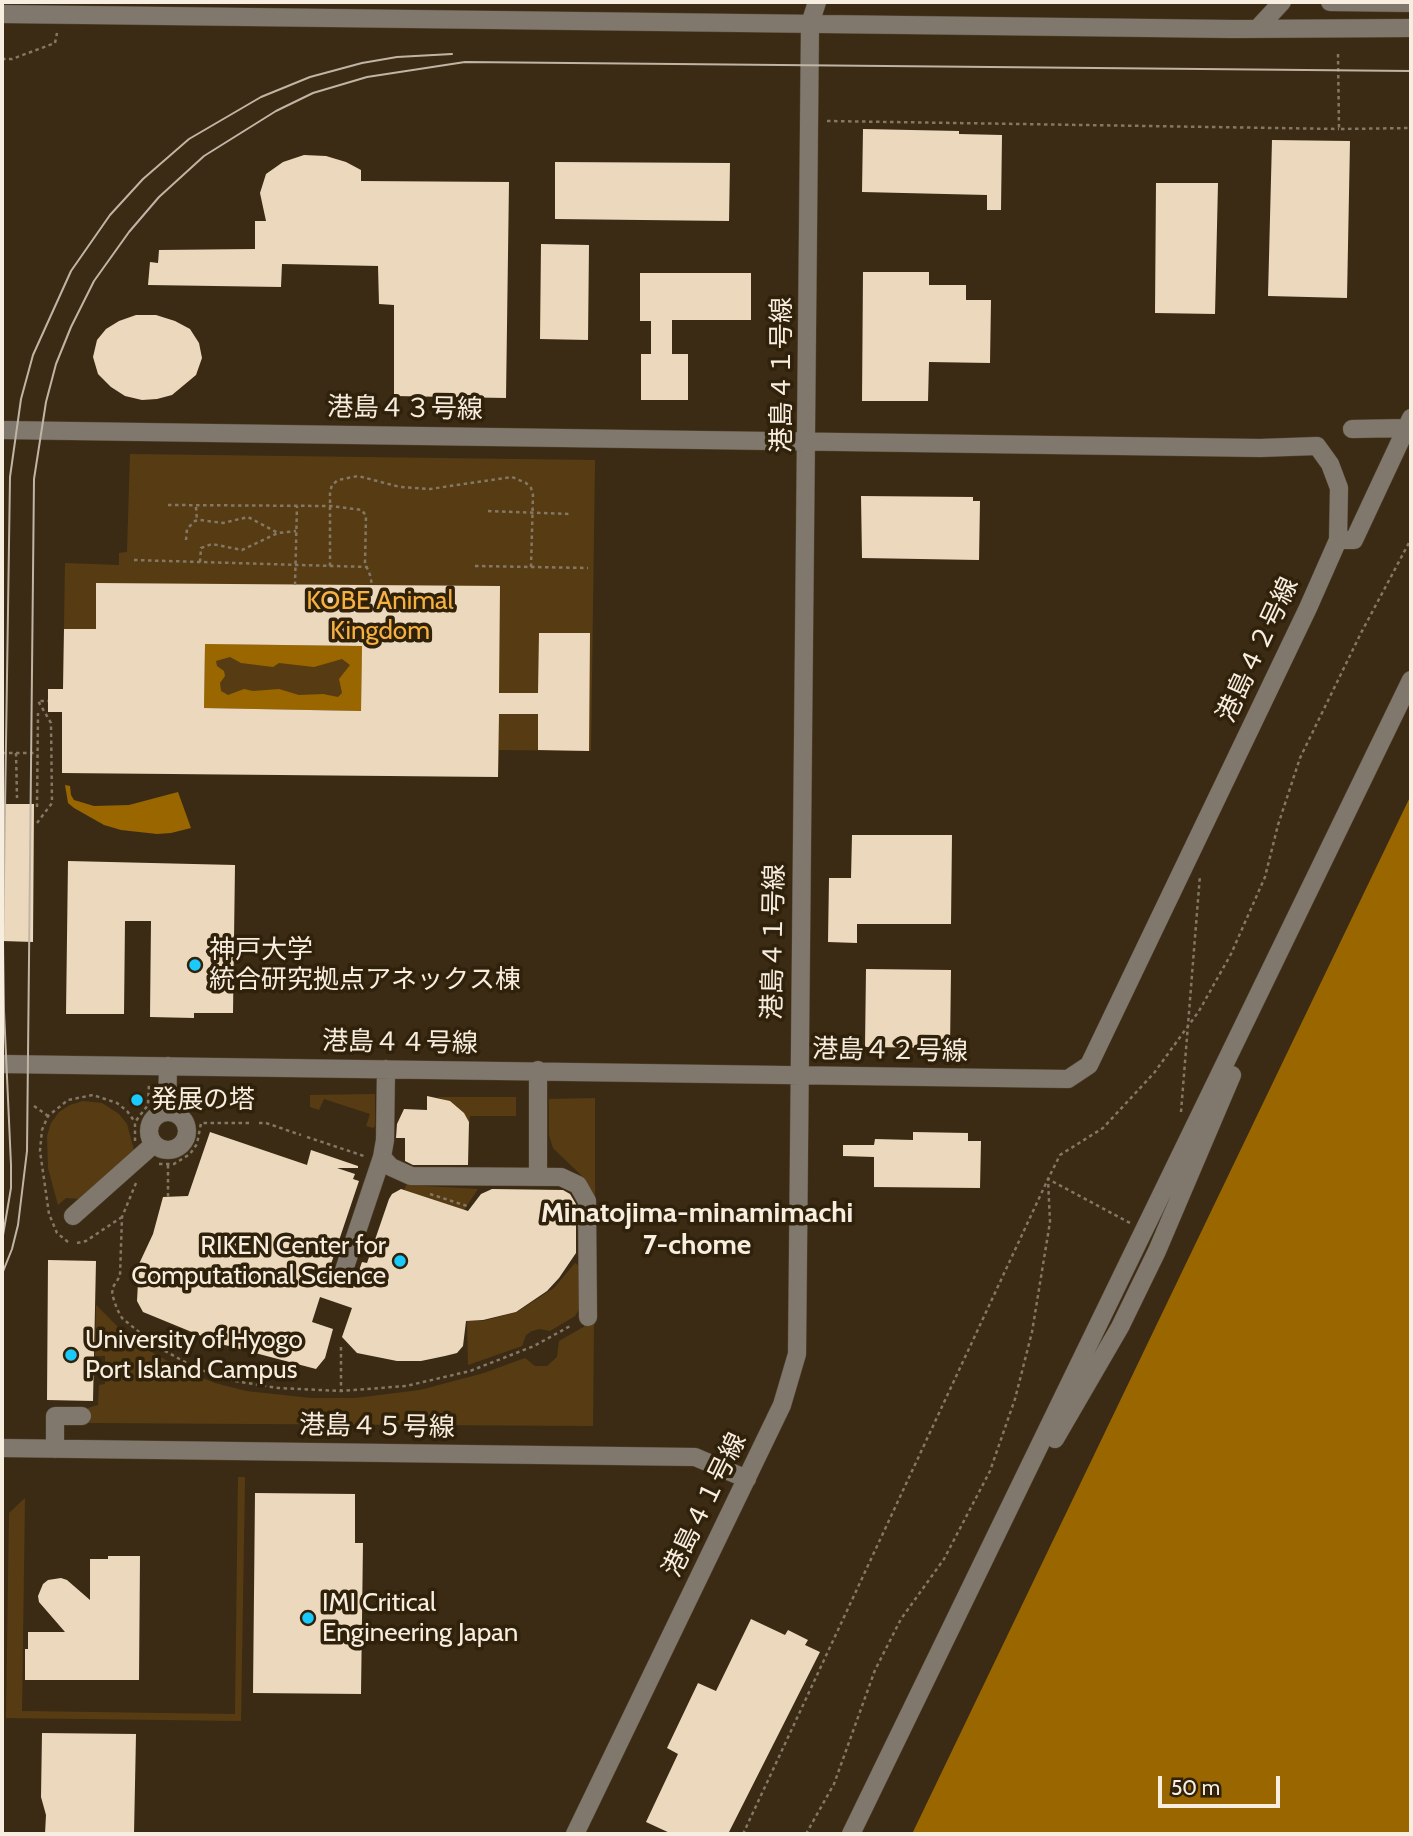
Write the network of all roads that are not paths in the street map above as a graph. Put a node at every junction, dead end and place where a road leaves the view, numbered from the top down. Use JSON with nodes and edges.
{"nodes":[{"id":1,"x":803,"y":2,"type":"edge"},
{"id":2,"x":817,"y":2,"type":"edge"},
{"id":3,"x":1282,"y":2,"type":"edge"},
{"id":4,"x":1330,"y":2,"type":"edge"},
{"id":5,"x":1411,"y":3,"type":"edge"},
{"id":6,"x":2,"y":14,"type":"edge"},
{"id":7,"x":810,"y":24,"type":"junction"},
{"id":8,"x":1411,"y":28,"type":"edge"},
{"id":9,"x":1257,"y":29,"type":"junction"},
{"id":10,"x":1347,"y":29,"type":"junction"},
{"id":11,"x":1411,"y":35,"type":"edge"},
{"id":12,"x":1409,"y":423,"type":"edge"},
{"id":13,"x":1352,"y":429,"type":"dead end"},
{"id":14,"x":2,"y":430,"type":"edge"},
{"id":15,"x":807,"y":441,"type":"junction"},
{"id":16,"x":1338,"y":540,"type":"junction"},
{"id":17,"x":1411,"y":680,"type":"edge"},
{"id":18,"x":1273,"y":967,"type":"junction"},
{"id":19,"x":2,"y":1064,"type":"edge"},
{"id":20,"x":169,"y":1066,"type":"junction"},
{"id":21,"x":386,"y":1069,"type":"junction"},
{"id":22,"x":538,"y":1070,"type":"junction"},
{"id":23,"x":798,"y":1076,"type":"junction"},
{"id":24,"x":167,"y":1112,"type":"junction"},
{"id":25,"x":154,"y":1144,"type":"junction"},
{"id":26,"x":380,"y":1161,"type":"junction"},
{"id":27,"x":538,"y":1177,"type":"junction"},
{"id":28,"x":73,"y":1216,"type":"dead end"},
{"id":29,"x":342,"y":1276,"type":"dead end"},
{"id":30,"x":587,"y":1317,"type":"road end"},
{"id":31,"x":82,"y":1416,"type":"dead end"},
{"id":32,"x":2,"y":1448,"type":"edge"},
{"id":33,"x":55,"y":1449,"type":"junction"},
{"id":34,"x":747,"y":1479,"type":"junction"},
{"id":35,"x":967,"y":1595,"type":"junction"},
{"id":36,"x":575,"y":1834,"type":"edge"},
{"id":37,"x":851,"y":1834,"type":"edge"}],
"edges":[{"from":1,"to":7,"type":"street"},
{"from":2,"to":7,"type":"street","name":"港島４１号線"},
{"from":3,"to":9,"type":"street"},
{"from":4,"to":5,"type":"street"},
{"from":6,"to":7,"type":"street"},
{"from":7,"to":9,"type":"street"},
{"from":7,"to":15,"type":"street","name":"港島４１号線"},
{"from":8,"to":10,"type":"street"},
{"from":9,"to":10,"type":"street"},
{"from":10,"to":11,"type":"street"},
{"from":12,"to":13,"type":"street"},
{"from":12,"to":16,"type":"street"},
{"from":14,"to":15,"type":"street","name":"港島４３号線"},
{"from":15,"to":16,"type":"street","name":"港島４２号線"},
{"from":15,"to":23,"type":"street","name":"港島４１号線"},
{"from":16,"to":23,"type":"street","name":"港島４２号線"},
{"from":17,"to":18,"type":"street"},
{"from":18,"to":35,"type":"street"},
{"from":18,"to":35,"type":"street"},
{"from":19,"to":20,"type":"street","name":"港島４４号線"},
{"from":20,"to":21,"type":"street","name":"港島４４号線"},
{"from":20,"to":24,"type":"street"},
{"from":21,"to":22,"type":"street","name":"港島４４号線"},
{"from":21,"to":26,"type":"street"},
{"from":22,"to":23,"type":"street","name":"港島４４号線"},
{"from":22,"to":27,"type":"street"},
{"from":23,"to":34,"type":"street","name":"港島４１号線"},
{"from":24,"to":25,"type":"street"},
{"from":24,"to":25,"type":"street"},
{"from":25,"to":28,"type":"street"},
{"from":26,"to":27,"type":"street"},
{"from":26,"to":29,"type":"street"},
{"from":27,"to":30,"type":"street"},
{"from":31,"to":33,"type":"street"},
{"from":32,"to":33,"type":"street","name":"港島４５号線"},
{"from":33,"to":34,"type":"street","name":"港島４５号線"},
{"from":34,"to":36,"type":"street","name":"港島４１号線"},
{"from":35,"to":37,"type":"street"}]}
